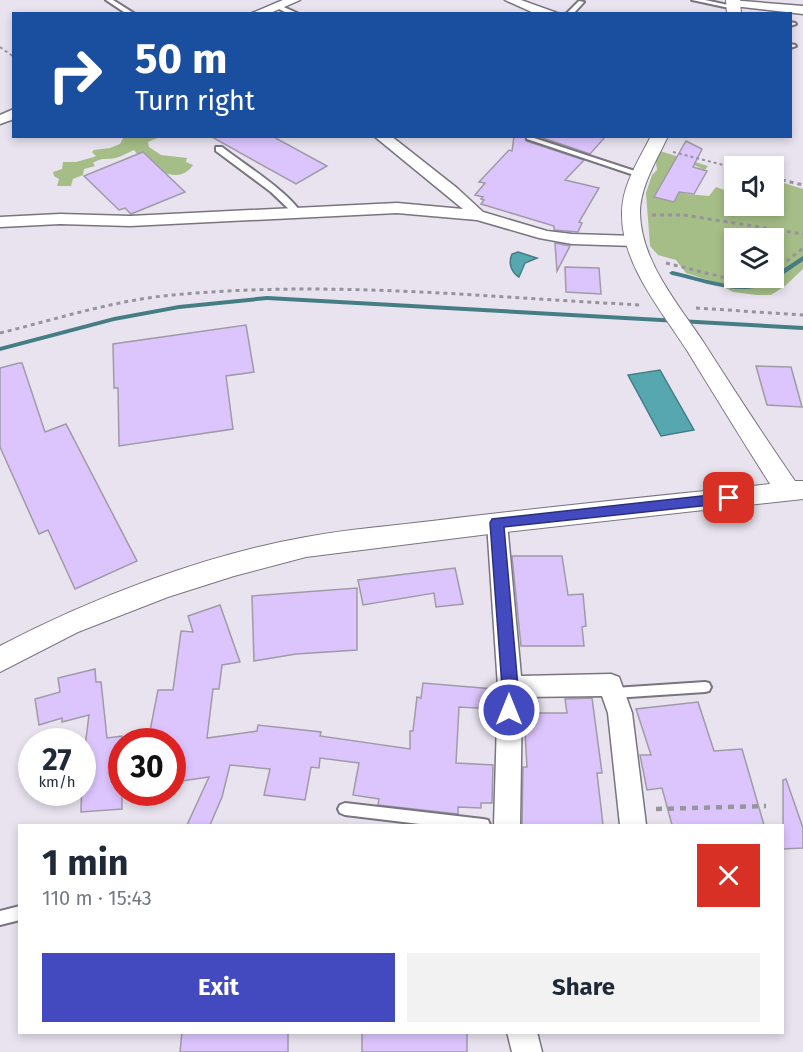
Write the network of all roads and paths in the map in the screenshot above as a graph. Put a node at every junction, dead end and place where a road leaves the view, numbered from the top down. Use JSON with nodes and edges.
{"nodes":[{"id":1,"x":109,"y":0,"type":"edge"},
{"id":2,"x":511,"y":0,"type":"edge"},
{"id":3,"x":695,"y":0,"type":"edge"},
{"id":4,"x":284,"y":2,"type":"edge"},
{"id":5,"x":581,"y":3,"type":"dead end"},
{"id":6,"x":734,"y":6,"type":"edge"},
{"id":7,"x":803,"y":10,"type":"edge"},
{"id":8,"x":129,"y":12,"type":"edge"},
{"id":9,"x":261,"y":12,"type":"edge"},
{"id":10,"x":545,"y":12,"type":"edge"},
{"id":11,"x":571,"y":12,"type":"edge"},
{"id":12,"x":381,"y":138,"type":"edge"},
{"id":13,"x":529,"y":138,"type":"dead end"},
{"id":14,"x":658,"y":142,"type":"edge"},
{"id":15,"x":219,"y":149,"type":"dead end"},
{"id":16,"x":724,"y":164,"type":"edge"},
{"id":17,"x":640,"y":174,"type":"junction"},
{"id":18,"x":784,"y":181,"type":"edge"},
{"id":19,"x":803,"y":186,"type":"edge"},
{"id":20,"x":296,"y":211,"type":"junction"},
{"id":21,"x":478,"y":215,"type":"junction"},
{"id":22,"x":632,"y":218,"type":"junction"},
{"id":23,"x":0,"y":222,"type":"edge"},
{"id":24,"x":803,"y":234,"type":"edge"},
{"id":25,"x":635,"y":241,"type":"junction"},
{"id":26,"x":803,"y":248,"type":"edge"},
{"id":27,"x":644,"y":261,"type":"junction"},
{"id":28,"x":784,"y":263,"type":"edge"},
{"id":29,"x":724,"y":277,"type":"edge"},
{"id":30,"x":670,"y":307,"type":"junction"},
{"id":31,"x":803,"y":315,"type":"edge"},
{"id":32,"x":0,"y":333,"type":"edge"},
{"id":33,"x":796,"y":491,"type":"edge"},
{"id":34,"x":497,"y":523,"type":"junction"},
{"id":35,"x":0,"y":660,"type":"edge"},
{"id":36,"x":510,"y":687,"type":"junction"},
{"id":37,"x":705,"y":687,"type":"dead end"},
{"id":38,"x":614,"y":693,"type":"junction"},
{"id":39,"x":766,"y":806,"type":"dead end"},
{"id":40,"x":345,"y":808,"type":"dead end"},
{"id":41,"x":632,"y":817,"type":"edge"},
{"id":42,"x":475,"y":824,"type":"edge"},
{"id":43,"x":507,"y":824,"type":"edge"},
{"id":44,"x":18,"y":914,"type":"edge"},
{"id":45,"x":0,"y":918,"type":"edge"},
{"id":46,"x":523,"y":1034,"type":"edge"},
{"id":47,"x":528,"y":1052,"type":"edge"}],
"edges":[{"from":1,"to":8,"type":"lane"},
{"from":2,"to":10,"type":"street"},
{"from":3,"to":6,"type":"lane"},
{"from":4,"to":9,"type":"street"},
{"from":5,"to":11,"type":"lane"},
{"from":6,"to":7,"type":"street"},
{"from":12,"to":21,"type":"street"},
{"from":13,"to":17,"type":"lane"},
{"from":14,"to":16,"type":"path"},
{"from":14,"to":17,"type":"street"},
{"from":15,"to":20,"type":"lane"},
{"from":17,"to":22,"type":"street"},
{"from":18,"to":19,"type":"path"},
{"from":20,"to":21,"type":"street"},
{"from":20,"to":23,"type":"street"},
{"from":21,"to":25,"type":"street"},
{"from":22,"to":24,"type":"path"},
{"from":22,"to":25,"type":"street"},
{"from":25,"to":27,"type":"street"},
{"from":26,"to":28,"type":"path"},
{"from":27,"to":29,"type":"path"},
{"from":27,"to":30,"type":"street"},
{"from":30,"to":31,"type":"path"},
{"from":30,"to":32,"type":"path"},
{"from":30,"to":33,"type":"street"},
{"from":33,"to":34,"type":"street"},
{"from":34,"to":35,"type":"street"},
{"from":34,"to":36,"type":"street"},
{"from":36,"to":38,"type":"street"},
{"from":36,"to":43,"type":"street"},
{"from":37,"to":38,"type":"lane"},
{"from":38,"to":41,"type":"street"},
{"from":39,"to":41,"type":"path"},
{"from":40,"to":42,"type":"lane"},
{"from":44,"to":45,"type":"lane"},
{"from":46,"to":47,"type":"street"}]}
